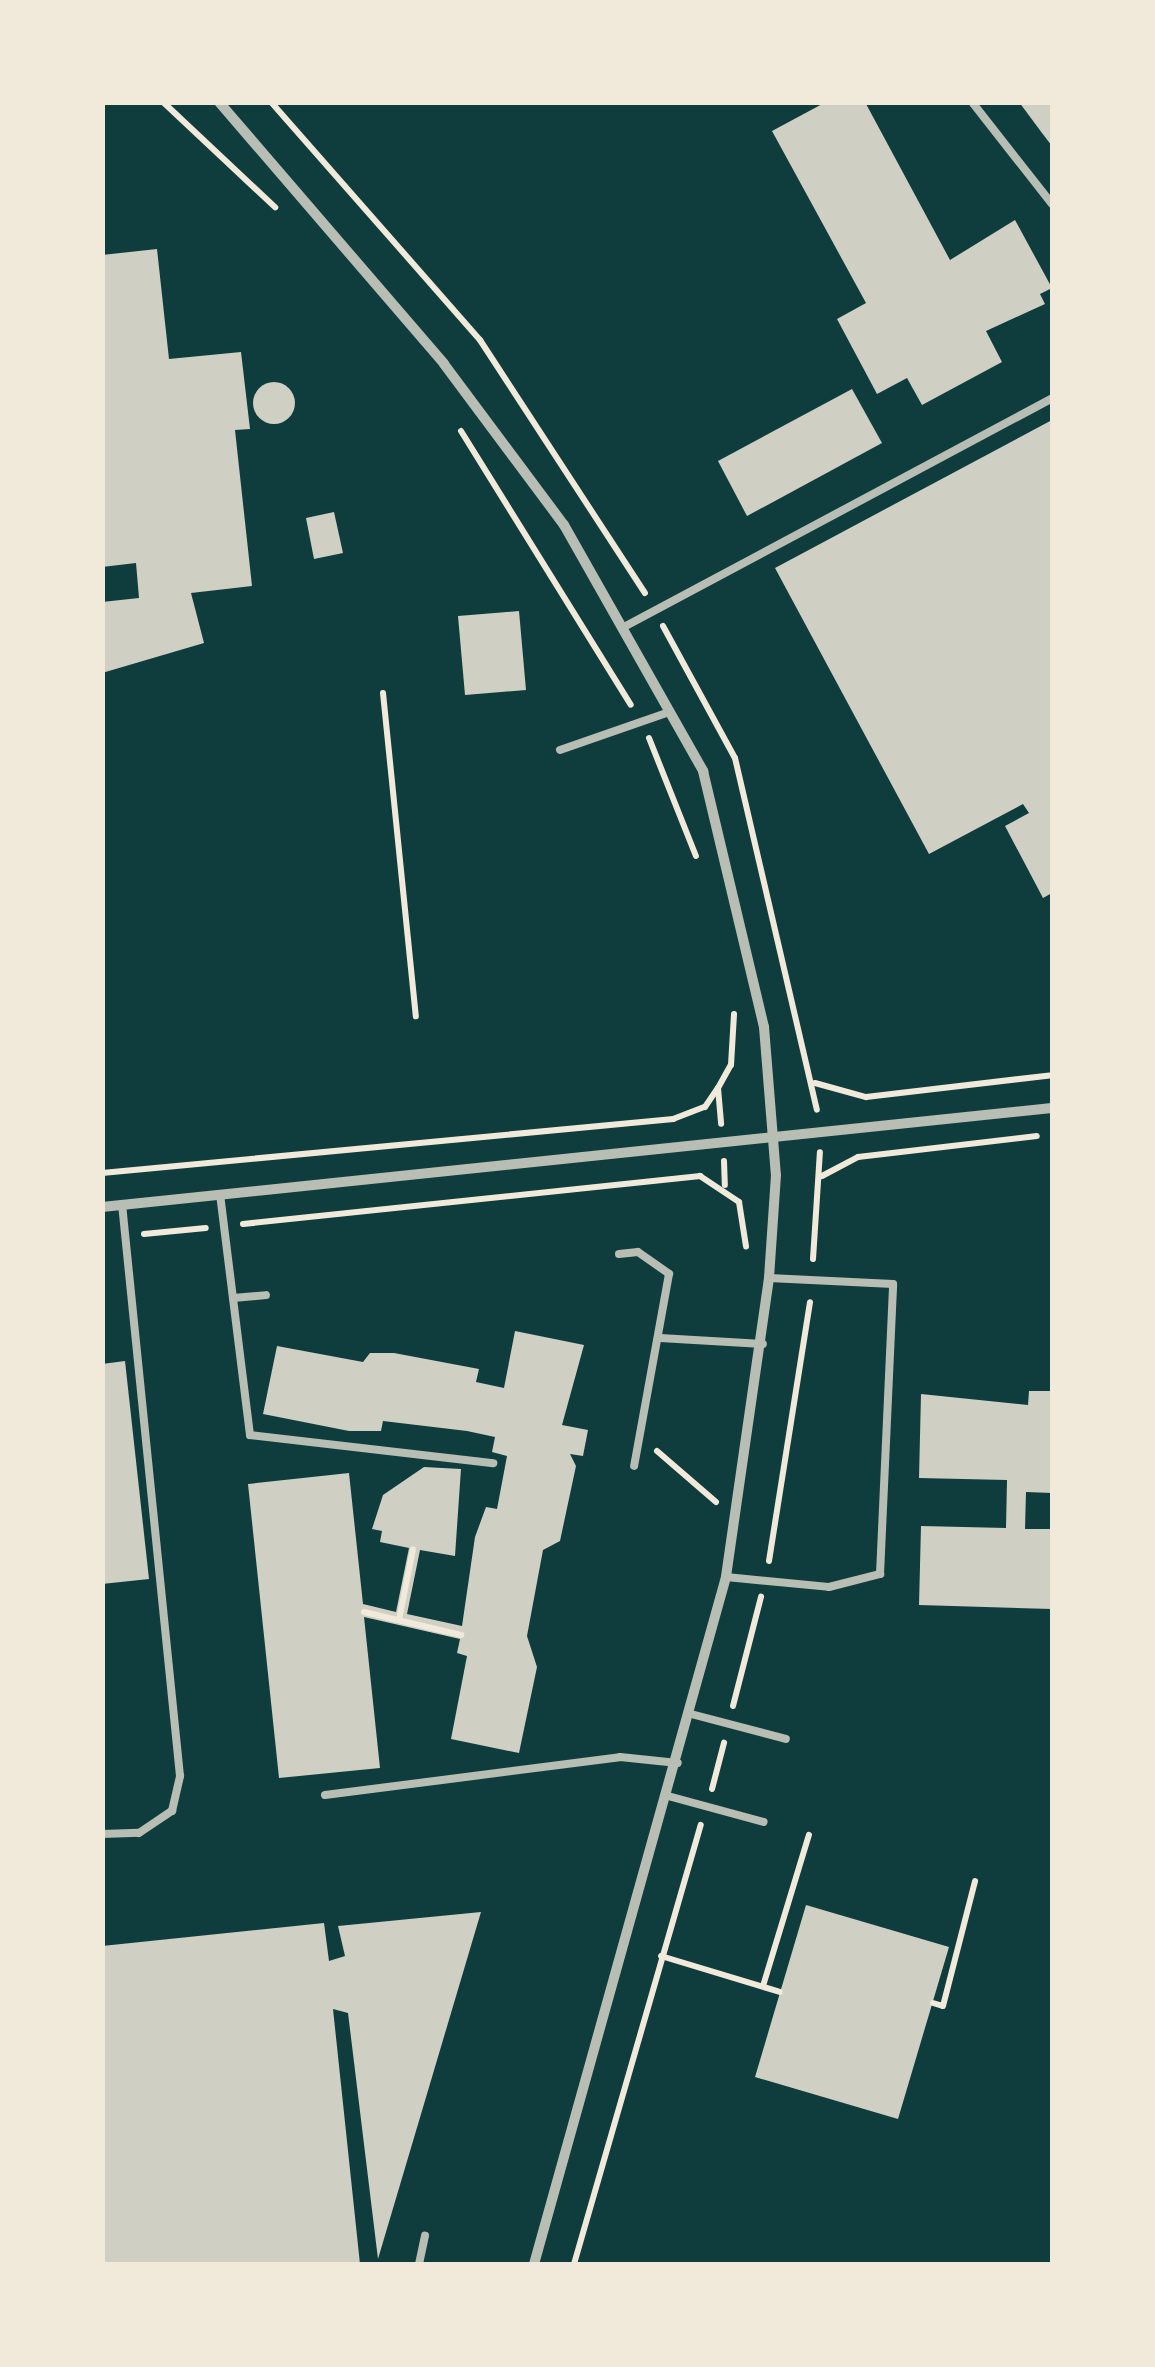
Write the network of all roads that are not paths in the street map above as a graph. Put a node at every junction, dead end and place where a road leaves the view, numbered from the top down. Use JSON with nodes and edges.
{"nodes":[{"id":1,"x":219,"y":102,"type":"edge"},
{"id":2,"x":972,"y":102,"type":"edge"},
{"id":3,"x":1052,"y":204,"type":"edge"},
{"id":4,"x":1052,"y":398,"type":"edge"},
{"id":5,"x":622,"y":628,"type":"junction"},
{"id":6,"x":669,"y":712,"type":"junction"},
{"id":7,"x":560,"y":750,"type":"dead end"},
{"id":8,"x":1052,"y":1108,"type":"edge"},
{"id":9,"x":775,"y":1134,"type":"junction"},
{"id":10,"x":220,"y":1194,"type":"junction"},
{"id":11,"x":122,"y":1204,"type":"junction"},
{"id":12,"x":102,"y":1206,"type":"edge"},
{"id":13,"x":619,"y":1254,"type":"dead end"},
{"id":14,"x":770,"y":1278,"type":"junction"},
{"id":15,"x":266,"y":1294,"type":"dead end"},
{"id":16,"x":233,"y":1298,"type":"junction"},
{"id":17,"x":660,"y":1338,"type":"junction"},
{"id":18,"x":763,"y":1344,"type":"junction"},
{"id":19,"x":493,"y":1463,"type":"dead end"},
{"id":20,"x":634,"y":1466,"type":"dead end"},
{"id":21,"x":726,"y":1578,"type":"junction"},
{"id":22,"x":691,"y":1714,"type":"junction"},
{"id":23,"x":786,"y":1739,"type":"dead end"},
{"id":24,"x":678,"y":1762,"type":"junction"},
{"id":25,"x":325,"y":1795,"type":"dead end"},
{"id":26,"x":668,"y":1796,"type":"junction"},
{"id":27,"x":764,"y":1822,"type":"dead end"},
{"id":28,"x":102,"y":1834,"type":"edge"},
{"id":29,"x":425,"y":2236,"type":"dead end"},
{"id":30,"x":419,"y":2264,"type":"edge"},
{"id":31,"x":534,"y":2264,"type":"edge"}],
"edges":[{"from":1,"to":5,"type":"street"},
{"from":2,"to":3,"type":"lane"},
{"from":4,"to":5,"type":"lane"},
{"from":5,"to":6,"type":"street"},
{"from":6,"to":7,"type":"lane"},
{"from":6,"to":9,"type":"street"},
{"from":8,"to":9,"type":"street"},
{"from":9,"to":10,"type":"street"},
{"from":9,"to":14,"type":"street"},
{"from":10,"to":11,"type":"street"},
{"from":10,"to":16,"type":"lane"},
{"from":11,"to":12,"type":"street"},
{"from":11,"to":28,"type":"lane"},
{"from":13,"to":17,"type":"lane"},
{"from":14,"to":18,"type":"street"},
{"from":14,"to":21,"type":"lane"},
{"from":15,"to":16,"type":"lane"},
{"from":16,"to":19,"type":"lane"},
{"from":17,"to":18,"type":"lane"},
{"from":17,"to":20,"type":"lane"},
{"from":18,"to":21,"type":"street"},
{"from":21,"to":22,"type":"street"},
{"from":22,"to":23,"type":"lane"},
{"from":22,"to":24,"type":"street"},
{"from":24,"to":25,"type":"lane"},
{"from":24,"to":26,"type":"street"},
{"from":26,"to":27,"type":"lane"},
{"from":26,"to":31,"type":"street"},
{"from":29,"to":30,"type":"lane"}]}
